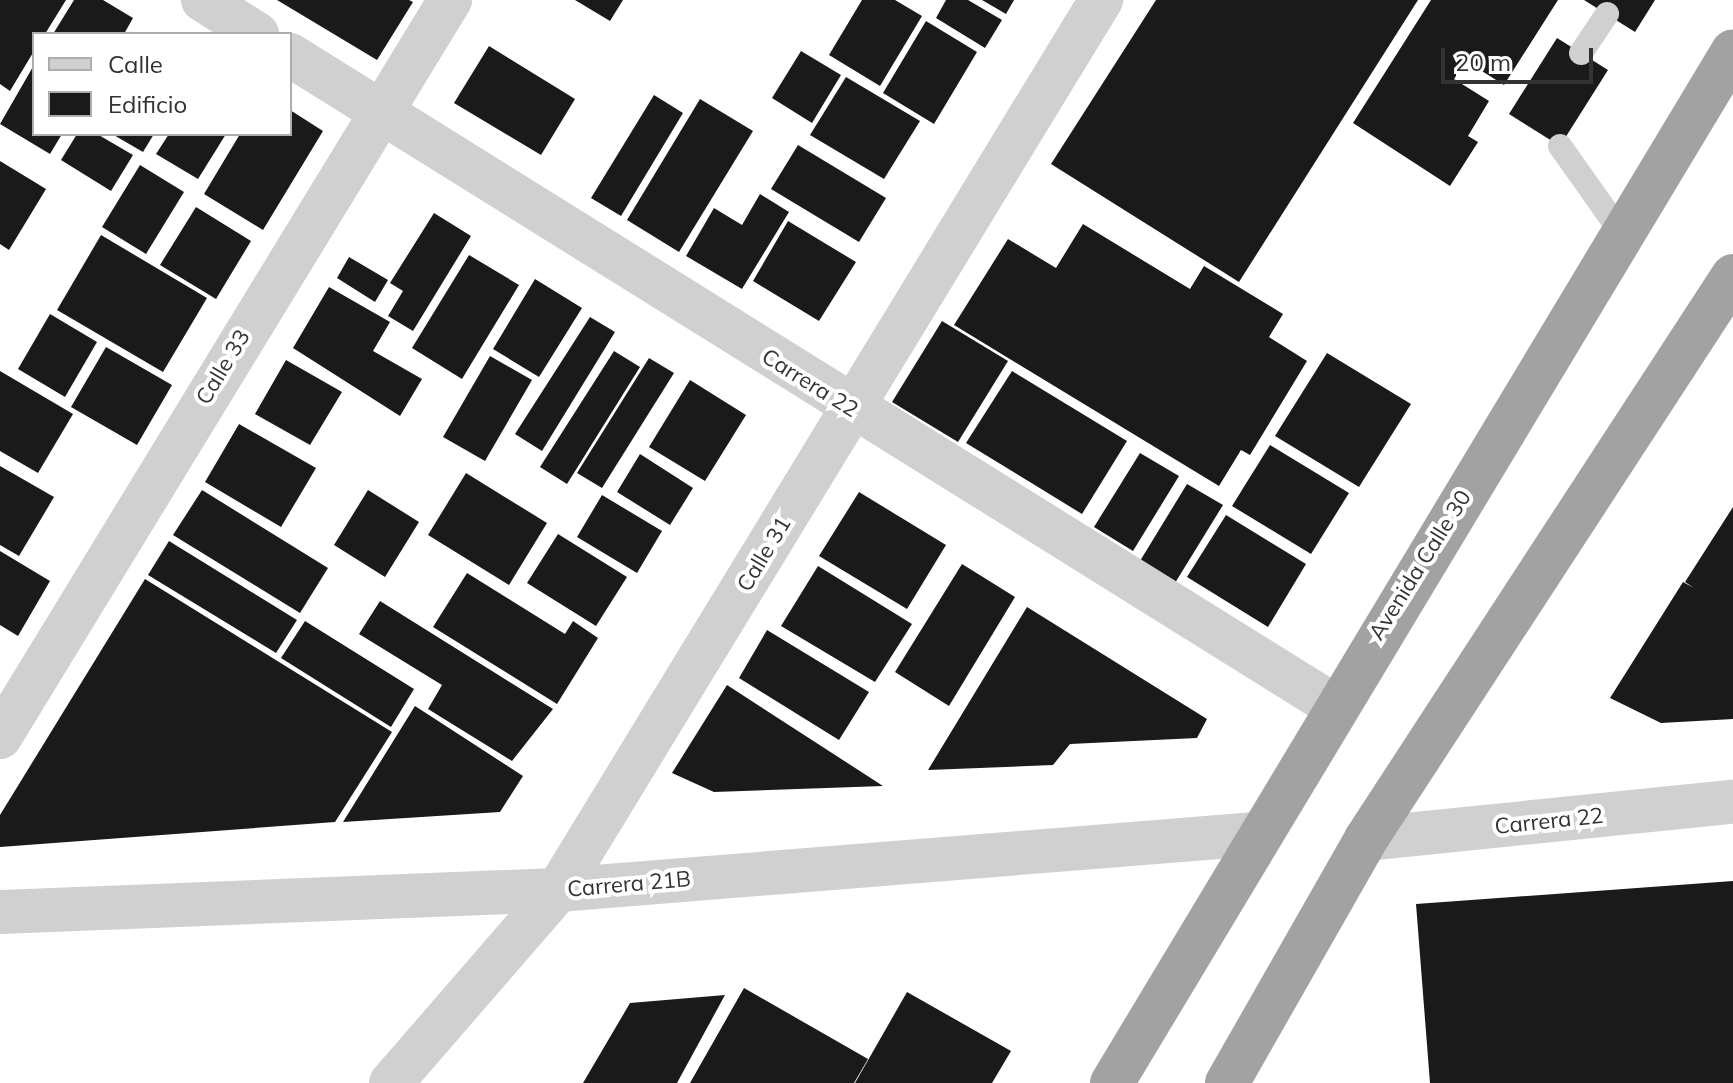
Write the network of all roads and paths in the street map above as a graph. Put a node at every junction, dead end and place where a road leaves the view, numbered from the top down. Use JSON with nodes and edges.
{"nodes":[{"id":1,"x":203,"y":0,"type":"edge"},
{"id":2,"x":450,"y":0,"type":"edge"},
{"id":3,"x":1101,"y":0,"type":"edge"},
{"id":4,"x":1607,"y":14,"type":"dead end"},
{"id":5,"x":254,"y":32,"type":"edge"},
{"id":6,"x":1733,"y":51,"type":"edge"},
{"id":7,"x":1581,"y":53,"type":"dead end"},
{"id":8,"x":292,"y":56,"type":"edge"},
{"id":9,"x":377,"y":110,"type":"junction"},
{"id":10,"x":1560,"y":146,"type":"dead end"},
{"id":11,"x":1623,"y":235,"type":"junction"},
{"id":12,"x":1733,"y":276,"type":"edge"},
{"id":13,"x":852,"y":410,"type":"junction"},
{"id":14,"x":1333,"y":705,"type":"junction"},
{"id":15,"x":0,"y":737,"type":"edge"},
{"id":16,"x":1733,"y":802,"type":"edge"},
{"id":17,"x":1256,"y":834,"type":"junction"},
{"id":18,"x":1366,"y":839,"type":"junction"},
{"id":19,"x":558,"y":890,"type":"junction"},
{"id":20,"x":0,"y":912,"type":"edge"},
{"id":21,"x":391,"y":1083,"type":"edge"},
{"id":22,"x":1112,"y":1083,"type":"edge"},
{"id":23,"x":1227,"y":1083,"type":"edge"}],
"edges":[{"from":1,"to":5,"type":"street"},
{"from":2,"to":9,"type":"street","name":"Calle 33"},
{"from":3,"to":13,"type":"street","name":"Calle 31"},
{"from":4,"to":7,"type":"lane"},
{"from":6,"to":11,"type":"highway","name":"Avenida Calle 30"},
{"from":8,"to":9,"type":"street","name":"Carrera 22"},
{"from":9,"to":13,"type":"street","name":"Carrera 22"},
{"from":9,"to":15,"type":"street","name":"Calle 33"},
{"from":10,"to":11,"type":"lane"},
{"from":11,"to":14,"type":"highway","name":"Avenida Calle 30"},
{"from":12,"to":18,"type":"highway"},
{"from":13,"to":14,"type":"street","name":"Carrera 22"},
{"from":13,"to":19,"type":"street","name":"Calle 31"},
{"from":14,"to":17,"type":"highway","name":"Avenida Calle 30"},
{"from":16,"to":18,"type":"street","name":"Carrera 22"},
{"from":17,"to":19,"type":"street","name":"Carrera 21B"},
{"from":17,"to":22,"type":"highway","name":"Avenida Calle 30"},
{"from":18,"to":23,"type":"highway"},
{"from":19,"to":20,"type":"street","name":"Carrera 21B"},
{"from":19,"to":21,"type":"street","name":"Calle 31"}]}
